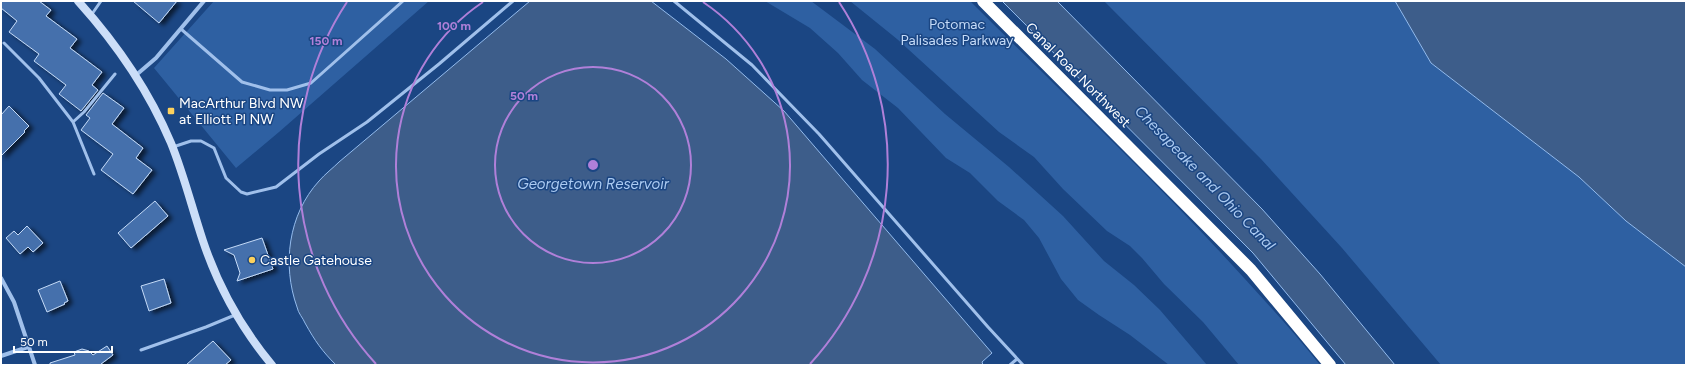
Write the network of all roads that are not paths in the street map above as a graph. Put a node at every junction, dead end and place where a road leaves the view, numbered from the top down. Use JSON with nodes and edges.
{"nodes":[{"id":1,"x":78,"y":1,"type":"edge"},
{"id":2,"x":101,"y":1,"type":"edge"},
{"id":3,"x":204,"y":1,"type":"edge"},
{"id":4,"x":403,"y":1,"type":"edge"},
{"id":5,"x":513,"y":1,"type":"edge"},
{"id":6,"x":674,"y":1,"type":"edge"},
{"id":7,"x":983,"y":1,"type":"edge"},
{"id":8,"x":91,"y":15,"type":"junction"},
{"id":9,"x":181,"y":29,"type":"junction"},
{"id":10,"x":4,"y":43,"type":"dead end"},
{"id":11,"x":115,"y":74,"type":"dead end"},
{"id":12,"x":135,"y":76,"type":"junction"},
{"id":13,"x":73,"y":122,"type":"junction"},
{"id":14,"x":173,"y":147,"type":"junction"},
{"id":15,"x":94,"y":174,"type":"dead end"},
{"id":16,"x":1,"y":278,"type":"edge"},
{"id":17,"x":237,"y":315,"type":"junction"},
{"id":18,"x":28,"y":347,"type":"junction"},
{"id":19,"x":141,"y":350,"type":"dead end"},
{"id":20,"x":1,"y":356,"type":"edge"},
{"id":21,"x":1017,"y":359,"type":"junction"},
{"id":22,"x":35,"y":365,"type":"edge"},
{"id":23,"x":272,"y":365,"type":"edge"},
{"id":24,"x":1010,"y":365,"type":"edge"},
{"id":25,"x":1023,"y":365,"type":"edge"},
{"id":26,"x":1330,"y":365,"type":"edge"}],
"edges":[{"from":1,"to":8,"type":"main road"},
{"from":2,"to":8,"type":"lane"},
{"from":3,"to":9,"type":"street"},
{"from":4,"to":9,"type":"lane"},
{"from":5,"to":14,"type":"lane"},
{"from":6,"to":21,"type":"lane"},
{"from":7,"to":26,"type":"highway","name":"Canal Road Northwest"},
{"from":8,"to":12,"type":"main road"},
{"from":9,"to":12,"type":"street"},
{"from":10,"to":13,"type":"lane"},
{"from":11,"to":13,"type":"lane"},
{"from":12,"to":14,"type":"main road"},
{"from":13,"to":15,"type":"lane"},
{"from":14,"to":17,"type":"main road"},
{"from":16,"to":18,"type":"street"},
{"from":17,"to":19,"type":"lane"},
{"from":17,"to":23,"type":"main road"},
{"from":18,"to":20,"type":"street"},
{"from":18,"to":22,"type":"street"},
{"from":21,"to":24,"type":"lane"},
{"from":21,"to":25,"type":"lane"}]}
